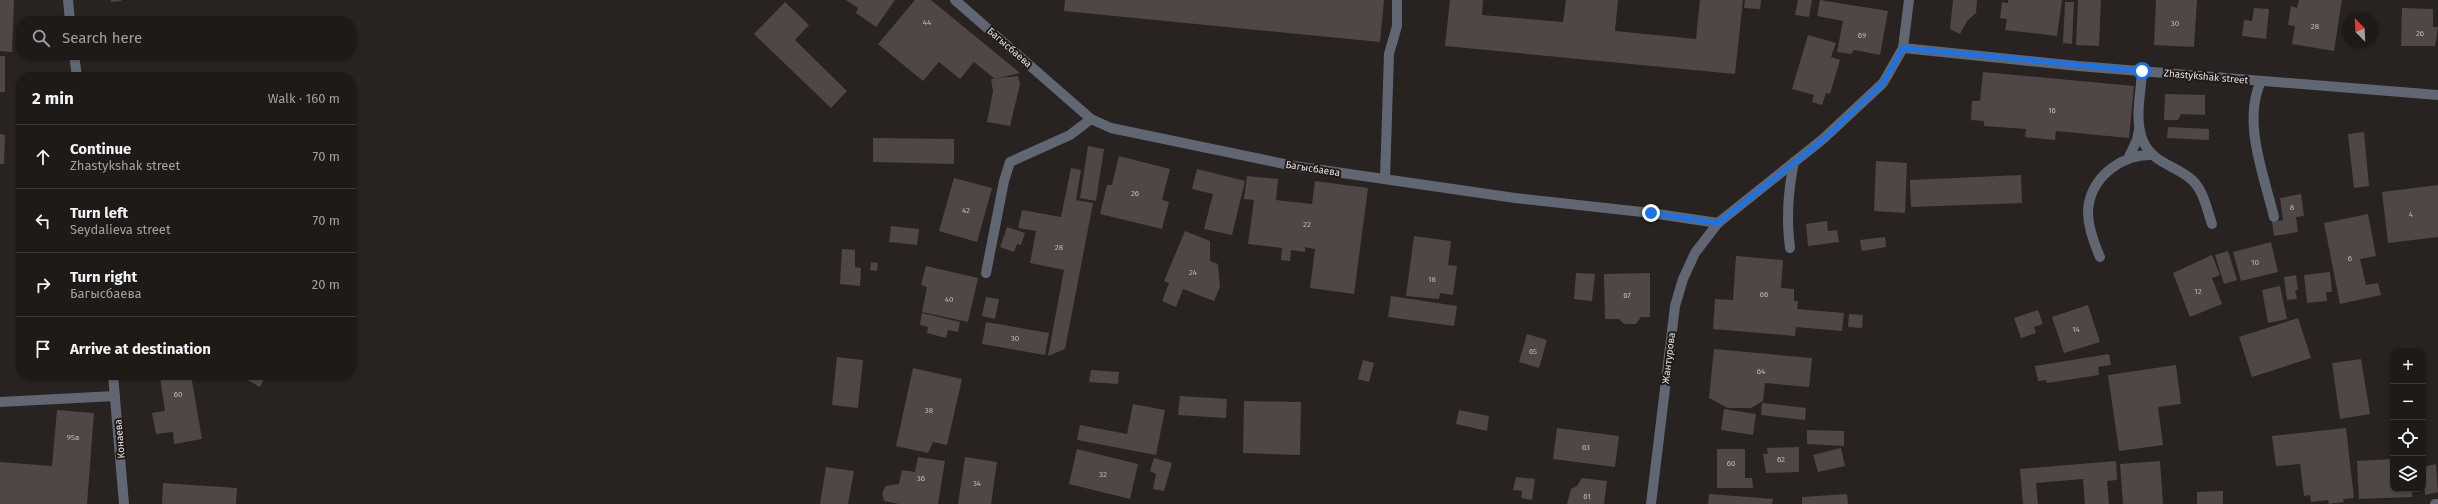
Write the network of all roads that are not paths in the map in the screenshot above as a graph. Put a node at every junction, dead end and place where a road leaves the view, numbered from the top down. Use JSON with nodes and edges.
{"nodes":[{"id":1,"x":68,"y":0,"type":"edge"},
{"id":2,"x":955,"y":0,"type":"edge"},
{"id":3,"x":1397,"y":0,"type":"edge"},
{"id":4,"x":1909,"y":0,"type":"edge"},
{"id":5,"x":70,"y":16,"type":"edge"},
{"id":6,"x":1903,"y":48,"type":"junction"},
{"id":7,"x":75,"y":60,"type":"edge"},
{"id":8,"x":2142,"y":71,"type":"junction"},
{"id":9,"x":76,"y":72,"type":"edge"},
{"id":10,"x":2261,"y":81,"type":"junction"},
{"id":11,"x":2438,"y":95,"type":"edge"},
{"id":12,"x":1091,"y":119,"type":"junction"},
{"id":13,"x":2140,"y":127,"type":"junction"},
{"id":14,"x":2152,"y":155,"type":"junction"},
{"id":15,"x":2128,"y":159,"type":"junction"},
{"id":16,"x":1794,"y":162,"type":"junction"},
{"id":17,"x":1385,"y":179,"type":"junction"},
{"id":18,"x":2274,"y":217,"type":"dead end"},
{"id":19,"x":1718,"y":223,"type":"junction"},
{"id":20,"x":2212,"y":224,"type":"dead end"},
{"id":21,"x":1790,"y":248,"type":"dead end"},
{"id":22,"x":2100,"y":257,"type":"dead end"},
{"id":23,"x":986,"y":273,"type":"dead end"},
{"id":24,"x":114,"y":380,"type":"edge"},
{"id":25,"x":116,"y":396,"type":"junction"},
{"id":26,"x":0,"y":402,"type":"edge"},
{"id":27,"x":124,"y":504,"type":"edge"},
{"id":28,"x":1651,"y":504,"type":"edge"},
{"id":29,"x":2435,"y":504,"type":"edge"},
{"id":30,"x":2438,"y":504,"type":"edge"}],
"edges":[{"from":1,"to":5,"type":"street"},
{"from":2,"to":12,"type":"street","name":"Багысбаева"},
{"from":3,"to":17,"type":"street"},
{"from":4,"to":6,"type":"street"},
{"from":6,"to":8,"type":"street","name":"Zhastykshak street"},
{"from":6,"to":16,"type":"street","name":"Жантурова"},
{"from":7,"to":9,"type":"street"},
{"from":8,"to":10,"type":"street","name":"Zhastykshak street"},
{"from":8,"to":13,"type":"street"},
{"from":10,"to":11,"type":"street","name":"Zhastykshak street"},
{"from":10,"to":18,"type":"street"},
{"from":12,"to":17,"type":"street","name":"Багысбаева"},
{"from":12,"to":23,"type":"street"},
{"from":13,"to":14,"type":"street"},
{"from":13,"to":15,"type":"street"},
{"from":14,"to":15,"type":"street"},
{"from":14,"to":20,"type":"street"},
{"from":15,"to":22,"type":"street"},
{"from":16,"to":19,"type":"street","name":"Жантурова"},
{"from":16,"to":21,"type":"street"},
{"from":17,"to":19,"type":"street","name":"Багысбаева"},
{"from":19,"to":28,"type":"street","name":"Жантурова"},
{"from":24,"to":25,"type":"street","name":"Конаева"},
{"from":25,"to":26,"type":"street"},
{"from":25,"to":27,"type":"street","name":"Конаева"},
{"from":29,"to":30,"type":"street"}]}
